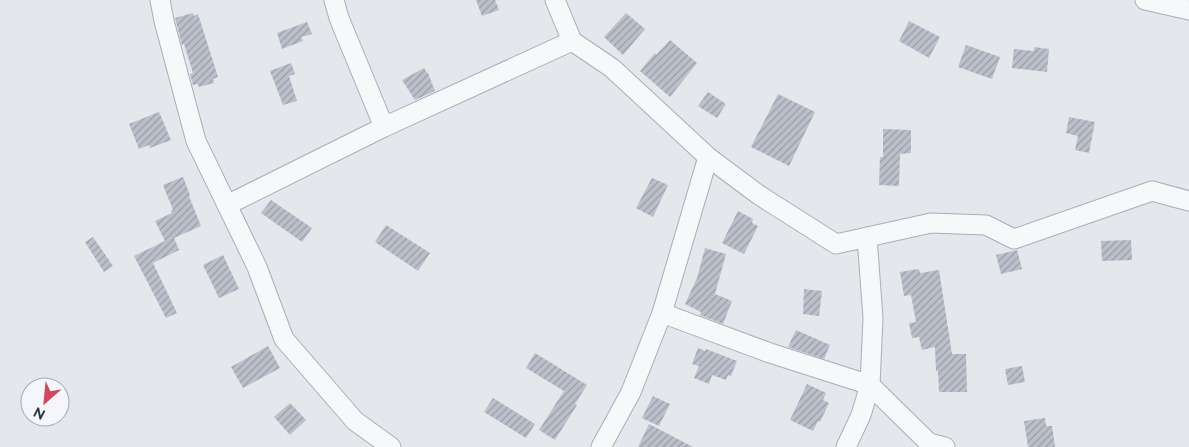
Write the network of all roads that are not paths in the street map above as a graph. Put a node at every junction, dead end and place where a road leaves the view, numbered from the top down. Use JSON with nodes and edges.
{"nodes":[{"id":1,"x":160,"y":0,"type":"edge"},
{"id":2,"x":334,"y":0,"type":"edge"},
{"id":3,"x":1145,"y":0,"type":"edge"},
{"id":4,"x":562,"y":3,"type":"edge"},
{"id":5,"x":1189,"y":10,"type":"edge"},
{"id":6,"x":572,"y":41,"type":"junction"},
{"id":7,"x":384,"y":127,"type":"junction"},
{"id":8,"x":708,"y":157,"type":"junction"},
{"id":9,"x":1189,"y":201,"type":"edge"},
{"id":10,"x":227,"y":204,"type":"junction"},
{"id":11,"x":867,"y":237,"type":"junction"},
{"id":12,"x":662,"y":313,"type":"junction"},
{"id":13,"x":870,"y":385,"type":"junction"},
{"id":14,"x":391,"y":447,"type":"edge"},
{"id":15,"x":600,"y":447,"type":"edge"},
{"id":16,"x":846,"y":447,"type":"edge"},
{"id":17,"x":945,"y":447,"type":"edge"}],
"edges":[{"from":1,"to":10,"type":"street"},
{"from":2,"to":7,"type":"street"},
{"from":3,"to":5,"type":"street"},
{"from":4,"to":6,"type":"street"},
{"from":6,"to":7,"type":"street"},
{"from":6,"to":8,"type":"street"},
{"from":7,"to":10,"type":"street"},
{"from":8,"to":11,"type":"street"},
{"from":8,"to":12,"type":"street"},
{"from":9,"to":11,"type":"street"},
{"from":10,"to":14,"type":"street"},
{"from":11,"to":13,"type":"street"},
{"from":12,"to":13,"type":"street"},
{"from":12,"to":15,"type":"street"},
{"from":13,"to":16,"type":"street"},
{"from":13,"to":17,"type":"street"}]}
